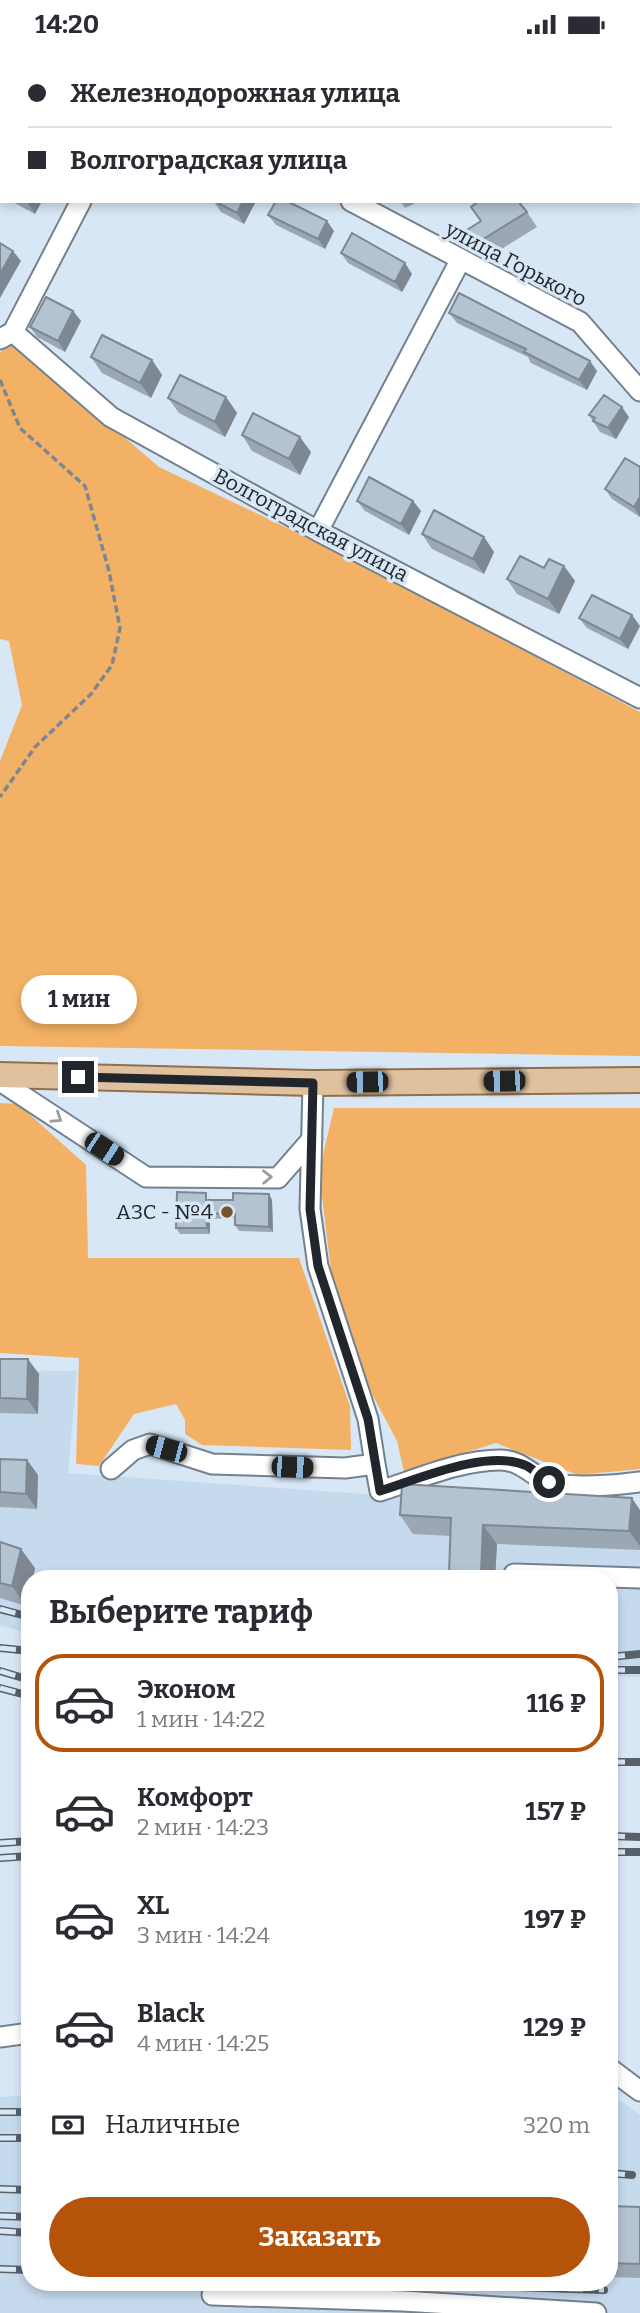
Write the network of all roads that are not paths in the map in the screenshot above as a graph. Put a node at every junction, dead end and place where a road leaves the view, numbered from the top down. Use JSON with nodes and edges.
{"nodes":[{"id":1,"x":80,"y":203,"type":"edge"},
{"id":2,"x":355,"y":203,"type":"edge"},
{"id":3,"x":461,"y":259,"type":"junction"},
{"id":4,"x":6,"y":336,"type":"edge"},
{"id":5,"x":640,"y":391,"type":"edge"},
{"id":6,"x":318,"y":531,"type":"junction"},
{"id":7,"x":640,"y":698,"type":"edge"},
{"id":8,"x":0,"y":1075,"type":"edge"},
{"id":9,"x":640,"y":1080,"type":"edge"},
{"id":10,"x":0,"y":1081,"type":"edge"},
{"id":11,"x":313,"y":1083,"type":"junction"},
{"id":12,"x":312,"y":1139,"type":"junction"},
{"id":13,"x":374,"y":1464,"type":"junction"},
{"id":14,"x":111,"y":1469,"type":"dead end"},
{"id":15,"x":640,"y":1482,"type":"edge"},
{"id":16,"x":618,"y":1577,"type":"edge"},
{"id":17,"x":640,"y":1578,"type":"edge"},
{"id":18,"x":21,"y":2034,"type":"edge"},
{"id":19,"x":0,"y":2037,"type":"edge"},
{"id":20,"x":618,"y":2075,"type":"edge"},
{"id":21,"x":640,"y":2091,"type":"edge"},
{"id":22,"x":212,"y":2295,"type":"dead end"},
{"id":23,"x":596,"y":2313,"type":"edge"}],
"edges":[{"from":1,"to":4,"type":"street"},
{"from":2,"to":3,"type":"street","name":"улица Горького"},
{"from":3,"to":5,"type":"street","name":"улица Горького"},
{"from":3,"to":6,"type":"street"},
{"from":4,"to":6,"type":"street","name":"Волгоградская улица"},
{"from":6,"to":7,"type":"street","name":"Волгоградская улица"},
{"from":8,"to":11,"type":"main road"},
{"from":9,"to":11,"type":"main road"},
{"from":10,"to":12,"type":"street","one_way":true},
{"from":11,"to":12,"type":"street"},
{"from":12,"to":13,"type":"street"},
{"from":13,"to":14,"type":"street"},
{"from":13,"to":15,"type":"street"},
{"from":16,"to":17,"type":"street"},
{"from":18,"to":19,"type":"street"},
{"from":20,"to":21,"type":"street"},
{"from":22,"to":23,"type":"street"}]}
